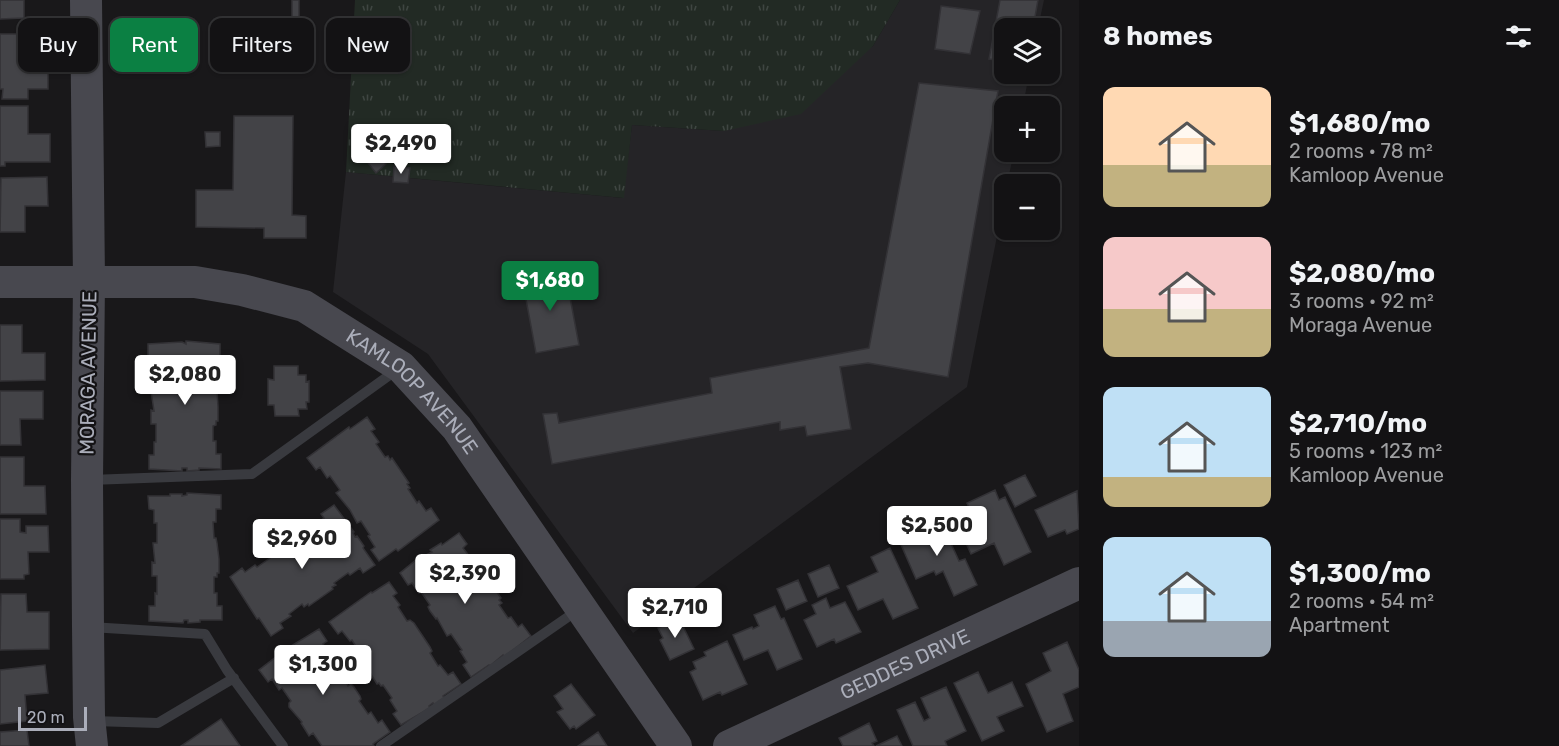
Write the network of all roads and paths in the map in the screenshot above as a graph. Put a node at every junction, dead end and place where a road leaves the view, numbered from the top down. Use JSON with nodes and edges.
{"nodes":[{"id":1,"x":86,"y":0,"type":"edge"},
{"id":2,"x":0,"y":282,"type":"edge"},
{"id":3,"x":89,"y":282,"type":"junction"},
{"id":4,"x":401,"y":367,"type":"junction"},
{"id":5,"x":87,"y":480,"type":"junction"},
{"id":6,"x":1079,"y":583,"type":"edge"},
{"id":7,"x":581,"y":608,"type":"junction"},
{"id":8,"x":88,"y":627,"type":"junction"},
{"id":9,"x":234,"y":678,"type":"junction"},
{"id":10,"x":90,"y":733,"type":"edge"},
{"id":11,"x":283,"y":746,"type":"edge"},
{"id":12,"x":381,"y":746,"type":"edge"},
{"id":13,"x":676,"y":746,"type":"edge"},
{"id":14,"x":729,"y":746,"type":"edge"}],
"edges":[{"from":1,"to":3,"type":"street","name":"MORAGA AVENUE"},
{"from":2,"to":3,"type":"street","name":"KAMLOOP AVENUE"},
{"from":3,"to":4,"type":"street","name":"KAMLOOP AVENUE"},
{"from":3,"to":5,"type":"street","name":"MORAGA AVENUE"},
{"from":4,"to":5,"type":"lane"},
{"from":4,"to":7,"type":"street","name":"KAMLOOP AVENUE"},
{"from":5,"to":8,"type":"street","name":"MORAGA AVENUE"},
{"from":6,"to":14,"type":"street","name":"GEDDES DRIVE"},
{"from":7,"to":12,"type":"lane"},
{"from":7,"to":13,"type":"street","name":"KAMLOOP AVENUE"},
{"from":8,"to":9,"type":"lane"},
{"from":8,"to":10,"type":"street","name":"MORAGA AVENUE"},
{"from":9,"to":10,"type":"lane"},
{"from":9,"to":11,"type":"lane"}]}
